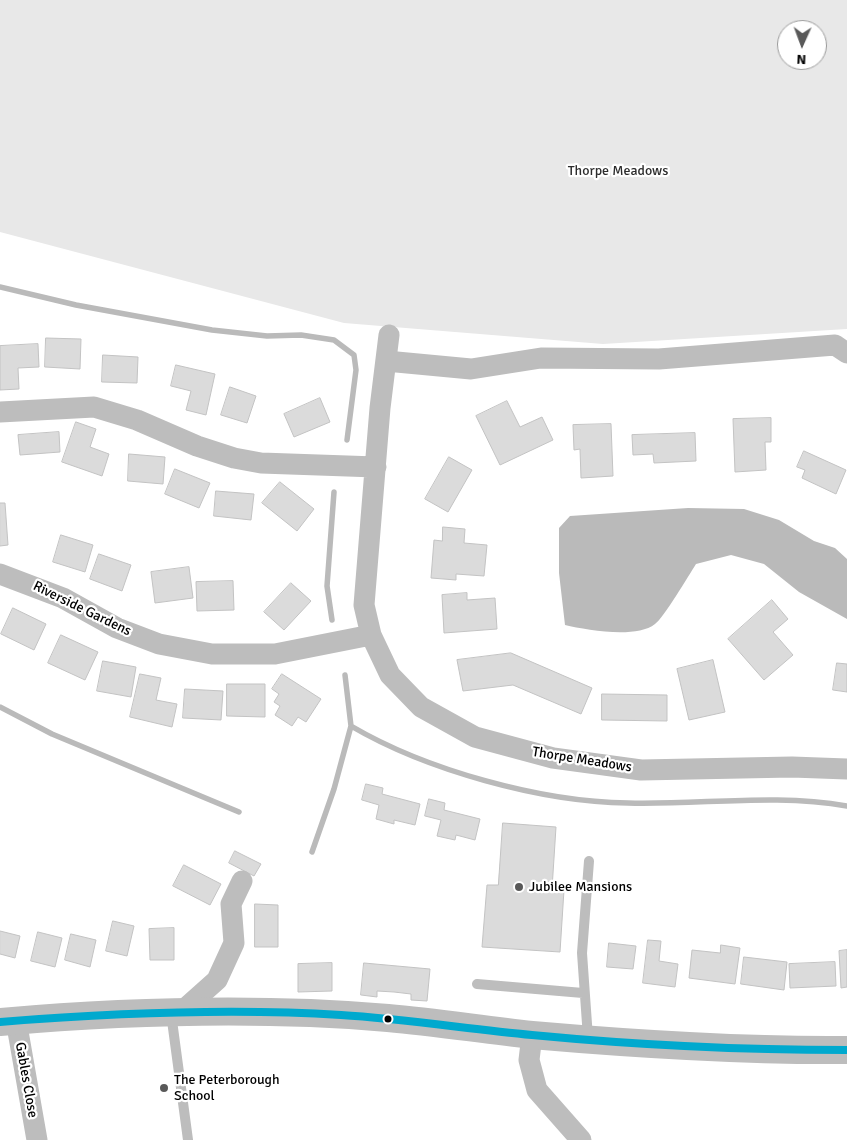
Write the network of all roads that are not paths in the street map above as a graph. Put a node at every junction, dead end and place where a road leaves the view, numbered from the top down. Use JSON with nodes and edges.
{"nodes":[{"id":1,"x":389,"y":335,"type":"dead end"},
{"id":2,"x":847,"y":353,"type":"edge"},
{"id":3,"x":386,"y":361,"type":"junction"},
{"id":4,"x":0,"y":412,"type":"edge"},
{"id":5,"x":376,"y":467,"type":"junction"},
{"id":6,"x":0,"y":574,"type":"edge"},
{"id":7,"x":371,"y":635,"type":"junction"},
{"id":8,"x":847,"y":770,"type":"edge"},
{"id":9,"x":589,"y":861,"type":"dead end"},
{"id":10,"x":242,"y":881,"type":"dead end"},
{"id":11,"x":477,"y":984,"type":"dead end"},
{"id":12,"x":583,"y":993,"type":"junction"},
{"id":13,"x":175,"y":1012,"type":"junction"},
{"id":14,"x":8,"y":1021,"type":"edge"},
{"id":15,"x":532,"y":1035,"type":"junction"},
{"id":16,"x":588,"y":1039,"type":"junction"},
{"id":17,"x":847,"y":1050,"type":"edge"},
{"id":18,"x":37,"y":1140,"type":"edge"},
{"id":19,"x":188,"y":1140,"type":"edge"},
{"id":20,"x":581,"y":1140,"type":"edge"}],
"edges":[{"from":1,"to":3,"type":"street","name":"Thorpe Meadows"},
{"from":2,"to":3,"type":"street"},
{"from":3,"to":5,"type":"street","name":"Thorpe Meadows"},
{"from":4,"to":5,"type":"street"},
{"from":5,"to":7,"type":"street","name":"Thorpe Meadows"},
{"from":6,"to":7,"type":"street","name":"Riverside Gardens"},
{"from":7,"to":8,"type":"street","name":"Thorpe Meadows"},
{"from":9,"to":12,"type":"lane"},
{"from":10,"to":13,"type":"street"},
{"from":11,"to":12,"type":"lane"},
{"from":12,"to":16,"type":"lane"},
{"from":13,"to":14,"type":"main road"},
{"from":13,"to":15,"type":"main road"},
{"from":13,"to":19,"type":"lane"},
{"from":14,"to":18,"type":"street","name":"Gables Close"},
{"from":15,"to":16,"type":"main road"},
{"from":15,"to":20,"type":"street"},
{"from":16,"to":17,"type":"main road"}]}
